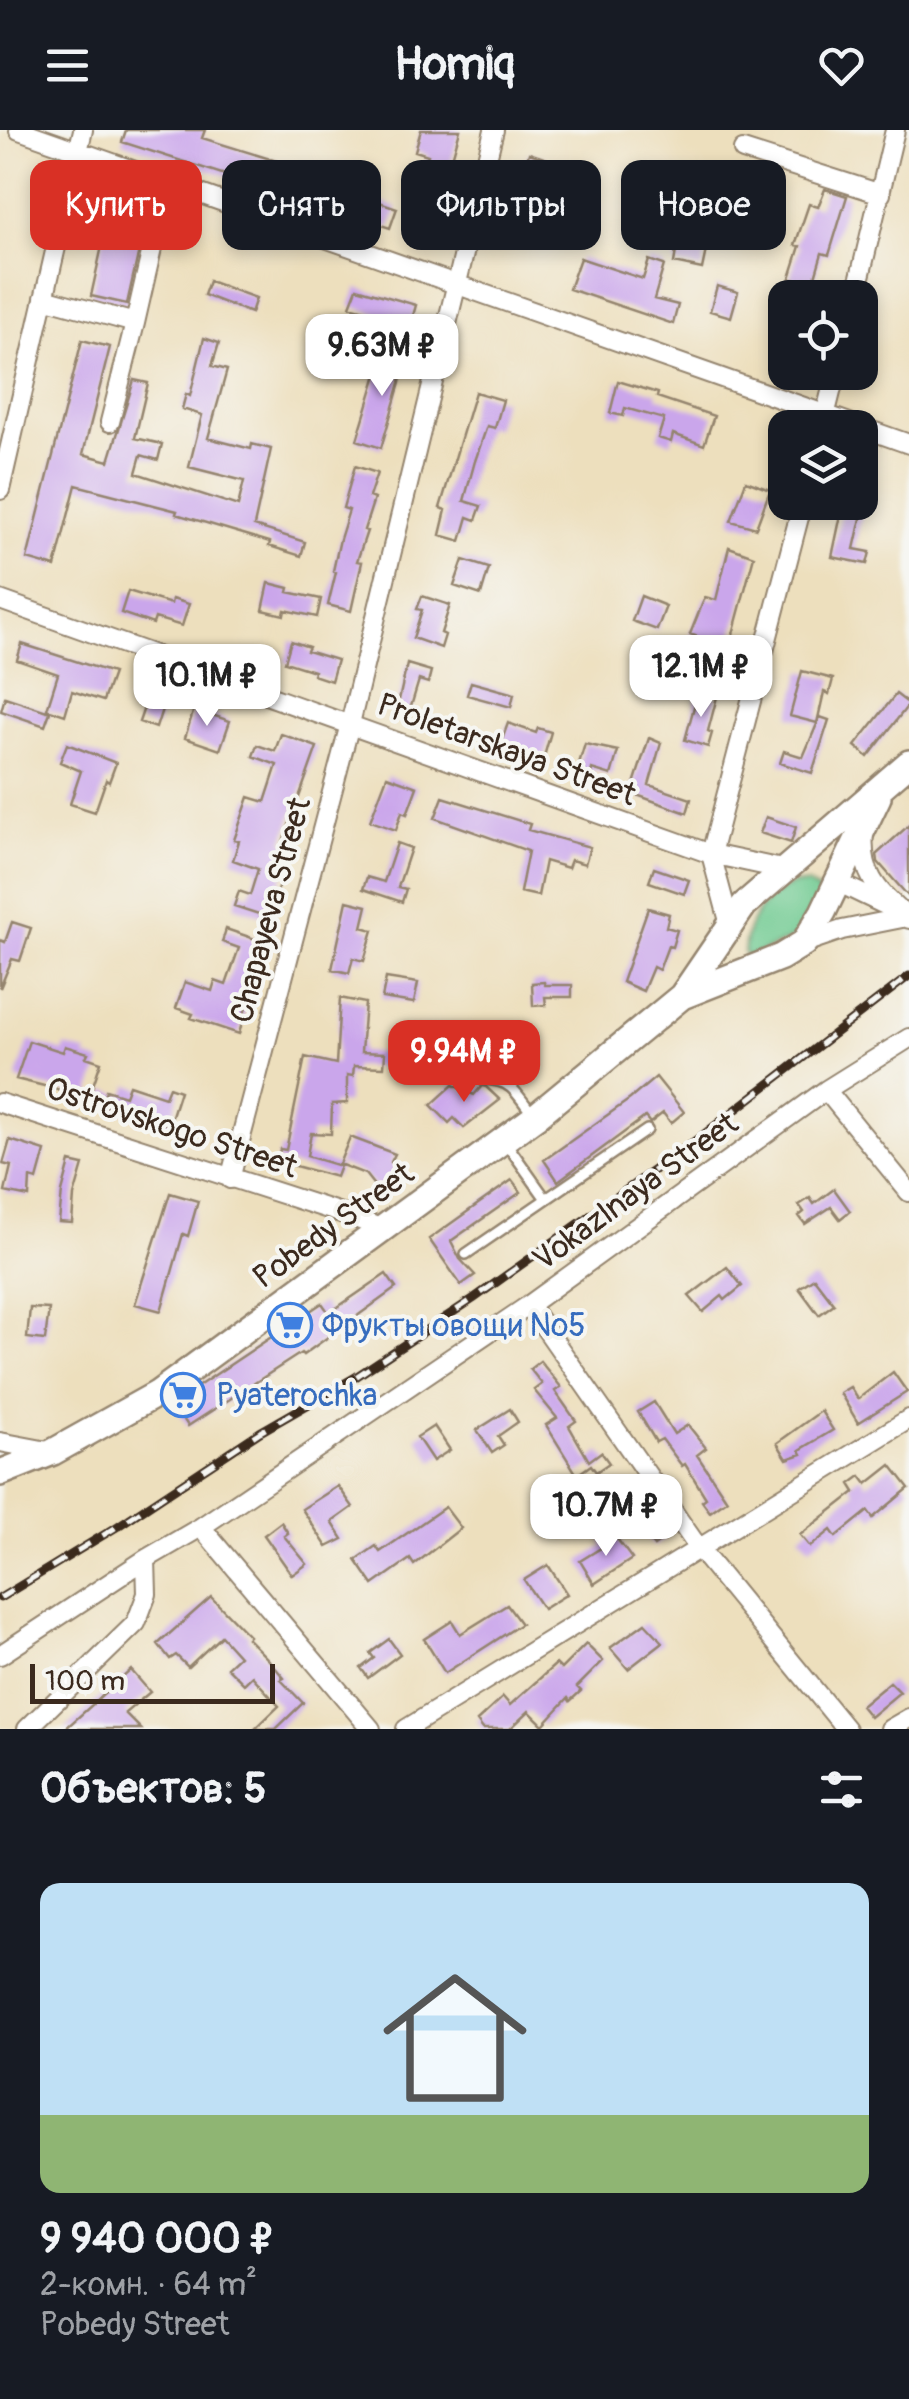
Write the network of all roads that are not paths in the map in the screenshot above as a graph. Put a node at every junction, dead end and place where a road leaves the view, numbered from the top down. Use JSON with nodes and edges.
{"nodes":[{"id":1,"x":20,"y":130,"type":"edge"},
{"id":2,"x":83,"y":130,"type":"edge"},
{"id":3,"x":494,"y":130,"type":"edge"},
{"id":4,"x":895,"y":130,"type":"edge"},
{"id":5,"x":742,"y":150,"type":"dead end"},
{"id":6,"x":78,"y":151,"type":"junction"},
{"id":7,"x":76,"y":160,"type":"edge"},
{"id":8,"x":881,"y":194,"type":"junction"},
{"id":9,"x":55,"y":250,"type":"edge"},
{"id":10,"x":152,"y":250,"type":"edge"},
{"id":11,"x":860,"y":280,"type":"edge"},
{"id":12,"x":456,"y":282,"type":"junction"},
{"id":13,"x":44,"y":298,"type":"junction"},
{"id":14,"x":135,"y":323,"type":"junction"},
{"id":15,"x":795,"y":410,"type":"edge"},
{"id":16,"x":110,"y":422,"type":"dead end"},
{"id":17,"x":7,"y":426,"type":"edge"},
{"id":18,"x":878,"y":436,"type":"edge"},
{"id":19,"x":909,"y":444,"type":"edge"},
{"id":20,"x":0,"y":490,"type":"edge"},
{"id":21,"x":798,"y":520,"type":"edge"},
{"id":22,"x":0,"y":600,"type":"edge"},
{"id":23,"x":350,"y":724,"type":"junction"},
{"id":24,"x":909,"y":763,"type":"edge"},
{"id":25,"x":882,"y":788,"type":"junction"},
{"id":26,"x":864,"y":827,"type":"junction"},
{"id":27,"x":710,"y":854,"type":"junction"},
{"id":28,"x":787,"y":870,"type":"junction"},
{"id":29,"x":835,"y":881,"type":"junction"},
{"id":30,"x":908,"y":918,"type":"edge"},
{"id":31,"x":730,"y":925,"type":"junction"},
{"id":32,"x":804,"y":943,"type":"junction"},
{"id":33,"x":758,"y":964,"type":"junction"},
{"id":34,"x":682,"y":996,"type":"junction"},
{"id":35,"x":909,"y":1038,"type":"edge"},
{"id":36,"x":469,"y":1077,"type":"dead end"},
{"id":37,"x":826,"y":1090,"type":"junction"},
{"id":38,"x":0,"y":1102,"type":"edge"},
{"id":39,"x":535,"y":1118,"type":"junction"},
{"id":40,"x":647,"y":1130,"type":"dead end"},
{"id":41,"x":504,"y":1140,"type":"junction"},
{"id":42,"x":230,"y":1179,"type":"junction"},
{"id":43,"x":909,"y":1192,"type":"edge"},
{"id":44,"x":546,"y":1199,"type":"junction"},
{"id":45,"x":382,"y":1229,"type":"junction"},
{"id":46,"x":466,"y":1254,"type":"dead end"},
{"id":47,"x":529,"y":1305,"type":"junction"},
{"id":48,"x":909,"y":1419,"type":"edge"},
{"id":49,"x":0,"y":1442,"type":"edge"},
{"id":50,"x":53,"y":1452,"type":"junction"},
{"id":51,"x":0,"y":1472,"type":"edge"},
{"id":52,"x":201,"y":1527,"type":"junction"},
{"id":53,"x":700,"y":1550,"type":"junction"},
{"id":54,"x":146,"y":1558,"type":"junction"},
{"id":55,"x":0,"y":1654,"type":"edge"},
{"id":56,"x":909,"y":1718,"type":"edge"},
{"id":57,"x":26,"y":1729,"type":"edge"},
{"id":58,"x":370,"y":1729,"type":"edge"},
{"id":59,"x":406,"y":1729,"type":"edge"},
{"id":60,"x":846,"y":1729,"type":"edge"},
{"id":61,"x":890,"y":1729,"type":"edge"}],
"edges":[{"from":1,"to":6,"type":"street"},
{"from":2,"to":6,"type":"street"},
{"from":3,"to":12,"type":"street","name":"Chapayeva Street"},
{"from":4,"to":8,"type":"street"},
{"from":5,"to":8,"type":"street"},
{"from":6,"to":7,"type":"street"},
{"from":6,"to":12,"type":"street"},
{"from":8,"to":11,"type":"street"},
{"from":9,"to":13,"type":"street"},
{"from":10,"to":14,"type":"street"},
{"from":12,"to":15,"type":"street"},
{"from":12,"to":23,"type":"street","name":"Chapayeva Street"},
{"from":13,"to":14,"type":"street"},
{"from":13,"to":17,"type":"street"},
{"from":14,"to":16,"type":"street"},
{"from":17,"to":20,"type":"street"},
{"from":18,"to":19,"type":"street"},
{"from":21,"to":27,"type":"street"},
{"from":22,"to":23,"type":"street","name":"Proletarskaya Street"},
{"from":23,"to":27,"type":"street","name":"Proletarskaya Street"},
{"from":23,"to":42,"type":"street","name":"Chapayeva Street"},
{"from":24,"to":25,"type":"street","name":"Pobedy Street"},
{"from":25,"to":26,"type":"street","name":"Pobedy Street"},
{"from":25,"to":28,"type":"street","name":"Pobedy Street"},
{"from":26,"to":29,"type":"street","name":"Pobedy Street"},
{"from":26,"to":30,"type":"street"},
{"from":27,"to":28,"type":"street","name":"Proletarskaya Street"},
{"from":27,"to":31,"type":"street"},
{"from":28,"to":29,"type":"street"},
{"from":28,"to":31,"type":"street","name":"Pobedy Street"},
{"from":29,"to":30,"type":"street"},
{"from":29,"to":32,"type":"street","name":"Pobedy Street"},
{"from":30,"to":32,"type":"street"},
{"from":31,"to":33,"type":"street"},
{"from":31,"to":34,"type":"street","name":"Pobedy Street"},
{"from":32,"to":33,"type":"street","name":"Pobedy Street"},
{"from":33,"to":34,"type":"street","name":"Pobedy Street"},
{"from":34,"to":39,"type":"street","name":"Pobedy Street"},
{"from":35,"to":37,"type":"street","name":"Vokazlnaya Street"},
{"from":36,"to":39,"type":"lane"},
{"from":37,"to":43,"type":"street"},
{"from":37,"to":47,"type":"street","name":"Vokazlnaya Street"},
{"from":38,"to":42,"type":"street","name":"Ostrovskogo Street"},
{"from":39,"to":41,"type":"street","name":"Pobedy Street"},
{"from":40,"to":44,"type":"lane"},
{"from":41,"to":44,"type":"lane"},
{"from":41,"to":45,"type":"street","name":"Pobedy Street"},
{"from":42,"to":45,"type":"street","name":"Ostrovskogo Street"},
{"from":44,"to":46,"type":"lane"},
{"from":45,"to":50,"type":"street","name":"Pobedy Street"},
{"from":47,"to":52,"type":"street","name":"Vokazlnaya Street"},
{"from":47,"to":53,"type":"street"},
{"from":48,"to":53,"type":"street"},
{"from":49,"to":50,"type":"street"},
{"from":50,"to":51,"type":"street","name":"Pobedy Street"},
{"from":52,"to":54,"type":"street","name":"Vokazlnaya Street"},
{"from":52,"to":58,"type":"street"},
{"from":53,"to":59,"type":"street"},
{"from":53,"to":60,"type":"street"},
{"from":54,"to":55,"type":"street","name":"Vokazlnaya Street"},
{"from":54,"to":57,"type":"street"},
{"from":56,"to":61,"type":"street"}]}
